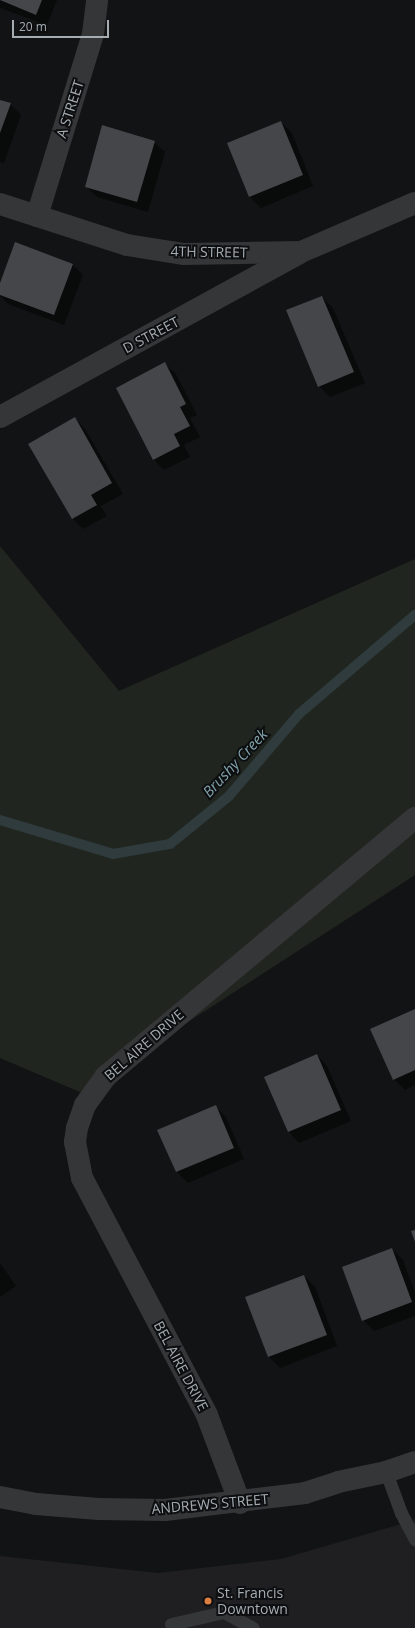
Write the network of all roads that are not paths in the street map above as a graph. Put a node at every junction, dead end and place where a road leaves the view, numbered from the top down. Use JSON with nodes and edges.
{"nodes":[{"id":1,"x":97,"y":0,"type":"edge"},
{"id":2,"x":415,"y":203,"type":"edge"},
{"id":3,"x":0,"y":204,"type":"edge"},
{"id":4,"x":37,"y":216,"type":"junction"},
{"id":5,"x":301,"y":252,"type":"junction"},
{"id":6,"x":0,"y":417,"type":"edge"},
{"id":7,"x":415,"y":818,"type":"edge"},
{"id":8,"x":415,"y":1462,"type":"edge"},
{"id":9,"x":386,"y":1472,"type":"junction"},
{"id":10,"x":0,"y":1497,"type":"edge"},
{"id":11,"x":240,"y":1503,"type":"junction"},
{"id":12,"x":415,"y":1540,"type":"edge"},
{"id":13,"x":171,"y":1624,"type":"dead end"},
{"id":14,"x":253,"y":1628,"type":"edge"}],
"edges":[{"from":1,"to":4,"type":"street","name":"A STREET"},
{"from":2,"to":5,"type":"street","name":"4TH STREET"},
{"from":3,"to":4,"type":"street","name":"4TH STREET"},
{"from":4,"to":5,"type":"street","name":"4TH STREET"},
{"from":5,"to":6,"type":"street","name":"D STREET"},
{"from":7,"to":11,"type":"street","name":"BEL AIRE DRIVE"},
{"from":8,"to":9,"type":"street","name":"ANDREWS STREET"},
{"from":9,"to":11,"type":"street","name":"ANDREWS STREET"},
{"from":9,"to":12,"type":"lane"},
{"from":10,"to":11,"type":"street","name":"ANDREWS STREET"},
{"from":13,"to":14,"type":"lane"}]}
